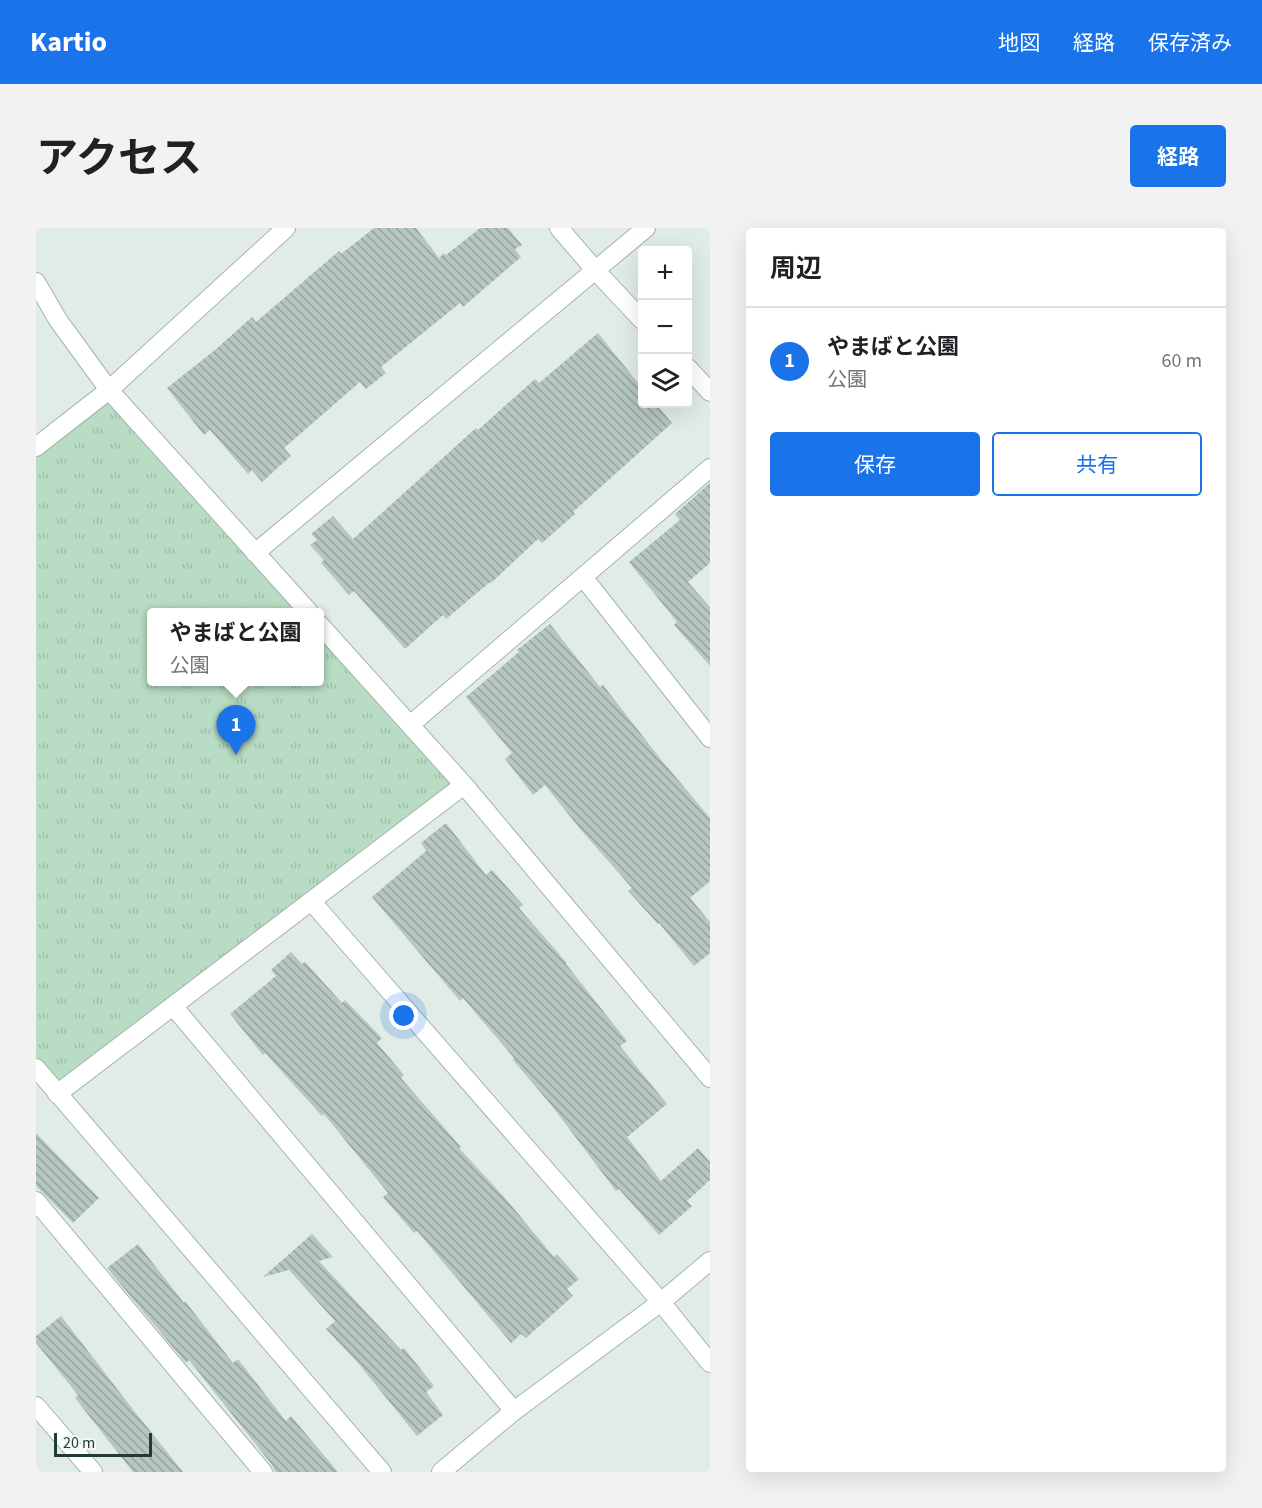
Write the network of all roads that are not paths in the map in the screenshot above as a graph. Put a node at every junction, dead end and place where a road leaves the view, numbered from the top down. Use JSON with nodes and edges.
{"nodes":[{"id":1,"x":286,"y":228,"type":"edge"},
{"id":2,"x":559,"y":228,"type":"edge"},
{"id":3,"x":646,"y":228,"type":"edge"},
{"id":4,"x":596,"y":271,"type":"junction"},
{"id":5,"x":36,"y":282,"type":"edge"},
{"id":6,"x":638,"y":316,"type":"edge"},
{"id":7,"x":692,"y":373,"type":"edge"},
{"id":8,"x":109,"y":390,"type":"junction"},
{"id":9,"x":710,"y":392,"type":"edge"},
{"id":10,"x":36,"y":447,"type":"edge"},
{"id":11,"x":710,"y":468,"type":"edge"},
{"id":12,"x":255,"y":553,"type":"junction"},
{"id":13,"x":583,"y":577,"type":"junction"},
{"id":14,"x":305,"y":608,"type":"edge"},
{"id":15,"x":324,"y":629,"type":"edge"},
{"id":16,"x":410,"y":725,"type":"junction"},
{"id":17,"x":710,"y":738,"type":"edge"},
{"id":18,"x":464,"y":785,"type":"junction"},
{"id":19,"x":312,"y":902,"type":"junction"},
{"id":20,"x":173,"y":1006,"type":"junction"},
{"id":21,"x":36,"y":1068,"type":"edge"},
{"id":22,"x":710,"y":1078,"type":"edge"},
{"id":23,"x":57,"y":1094,"type":"junction"},
{"id":24,"x":36,"y":1201,"type":"edge"},
{"id":25,"x":710,"y":1261,"type":"edge"},
{"id":26,"x":661,"y":1302,"type":"junction"},
{"id":27,"x":710,"y":1363,"type":"edge"},
{"id":28,"x":36,"y":1406,"type":"edge"},
{"id":29,"x":514,"y":1411,"type":"junction"},
{"id":30,"x":93,"y":1472,"type":"edge"},
{"id":31,"x":263,"y":1472,"type":"edge"},
{"id":32,"x":382,"y":1472,"type":"edge"},
{"id":33,"x":441,"y":1472,"type":"edge"}],
"edges":[{"from":1,"to":8,"type":"street"},
{"from":2,"to":4,"type":"street"},
{"from":3,"to":4,"type":"street"},
{"from":4,"to":6,"type":"street"},
{"from":4,"to":12,"type":"street"},
{"from":5,"to":8,"type":"street"},
{"from":7,"to":9,"type":"street"},
{"from":8,"to":10,"type":"street"},
{"from":8,"to":12,"type":"street"},
{"from":11,"to":13,"type":"street"},
{"from":12,"to":14,"type":"street"},
{"from":13,"to":16,"type":"street"},
{"from":13,"to":17,"type":"street"},
{"from":15,"to":16,"type":"street"},
{"from":16,"to":18,"type":"street"},
{"from":18,"to":19,"type":"street"},
{"from":18,"to":22,"type":"street"},
{"from":19,"to":20,"type":"street"},
{"from":19,"to":26,"type":"street"},
{"from":20,"to":23,"type":"street"},
{"from":20,"to":29,"type":"street"},
{"from":21,"to":23,"type":"street"},
{"from":23,"to":32,"type":"street"},
{"from":24,"to":31,"type":"street"},
{"from":25,"to":26,"type":"street"},
{"from":26,"to":27,"type":"street"},
{"from":26,"to":29,"type":"street"},
{"from":28,"to":30,"type":"street"},
{"from":29,"to":33,"type":"street"}]}
